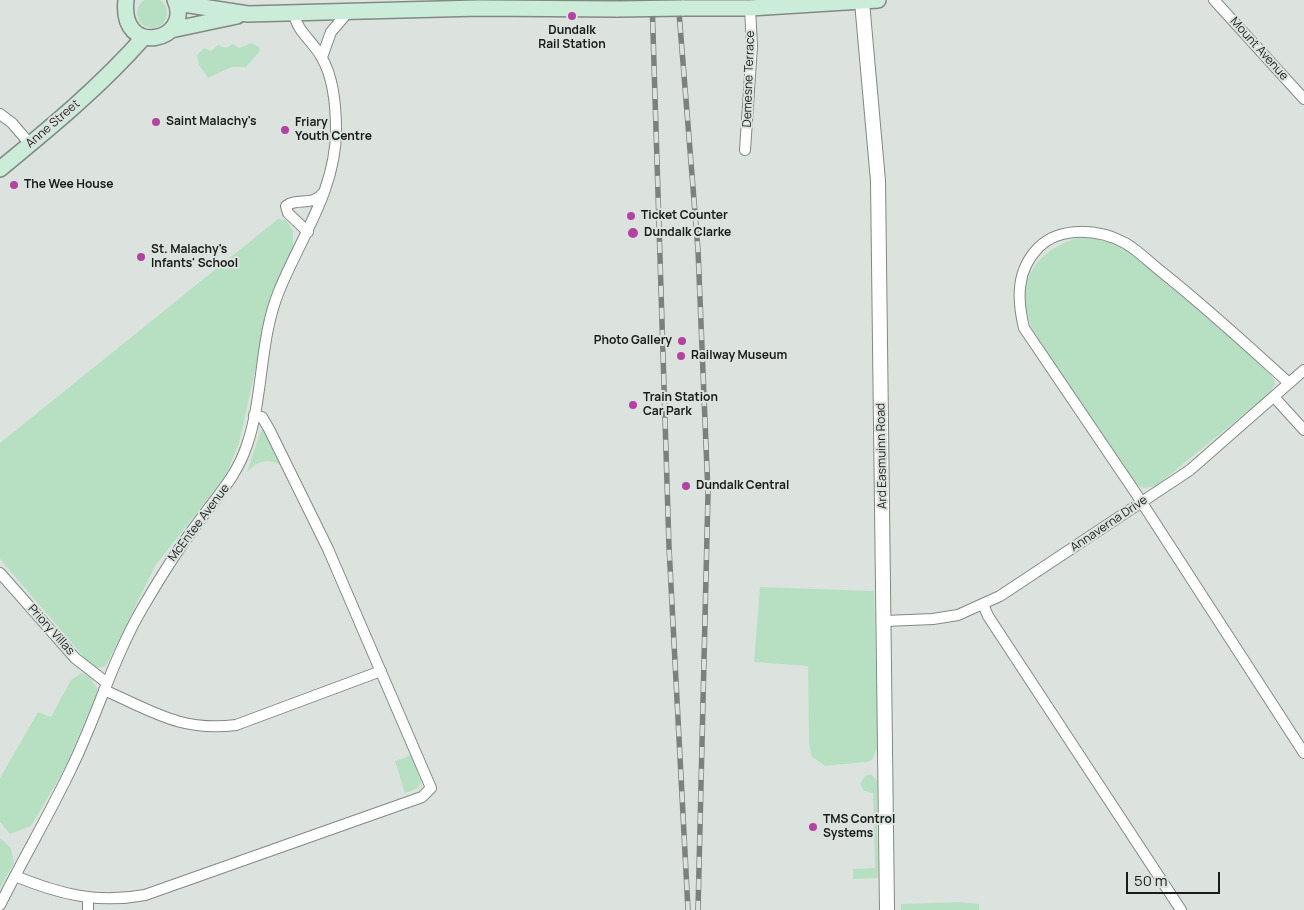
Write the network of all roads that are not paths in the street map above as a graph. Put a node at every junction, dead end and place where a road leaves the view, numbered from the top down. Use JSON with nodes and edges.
{"nodes":[{"id":1,"x":1214,"y":0,"type":"edge"},
{"id":2,"x":869,"y":1,"type":"edge"},
{"id":3,"x":126,"y":2,"type":"edge"},
{"id":4,"x":176,"y":2,"type":"edge"},
{"id":5,"x":479,"y":4,"type":"edge"},
{"id":6,"x":709,"y":5,"type":"edge"},
{"id":7,"x":750,"y":8,"type":"junction"},
{"id":8,"x":350,"y":10,"type":"junction"},
{"id":9,"x":294,"y":13,"type":"junction"},
{"id":10,"x":248,"y":14,"type":"junction"},
{"id":11,"x":171,"y":30,"type":"junction"},
{"id":12,"x":144,"y":37,"type":"junction"},
{"id":13,"x":322,"y":58,"type":"junction"},
{"id":14,"x":1304,"y":99,"type":"edge"},
{"id":15,"x":0,"y":114,"type":"edge"},
{"id":16,"x":30,"y":144,"type":"junction"},
{"id":17,"x":745,"y":150,"type":"dead end"},
{"id":18,"x":0,"y":169,"type":"edge"},
{"id":19,"x":326,"y":190,"type":"junction"},
{"id":20,"x":308,"y":232,"type":"junction"},
{"id":21,"x":1304,"y":370,"type":"edge"},
{"id":22,"x":1289,"y":383,"type":"junction"},
{"id":23,"x":1274,"y":397,"type":"junction"},
{"id":24,"x":254,"y":415,"type":"junction"},
{"id":25,"x":1304,"y":430,"type":"edge"},
{"id":26,"x":1142,"y":502,"type":"junction"},
{"id":27,"x":0,"y":573,"type":"edge"},
{"id":28,"x":983,"y":604,"type":"junction"},
{"id":29,"x":885,"y":621,"type":"junction"},
{"id":30,"x":381,"y":671,"type":"junction"},
{"id":31,"x":105,"y":687,"type":"junction"},
{"id":32,"x":1304,"y":753,"type":"edge"},
{"id":33,"x":15,"y":876,"type":"junction"},
{"id":34,"x":88,"y":897,"type":"junction"},
{"id":35,"x":0,"y":905,"type":"edge"},
{"id":36,"x":88,"y":910,"type":"edge"},
{"id":37,"x":887,"y":910,"type":"edge"},
{"id":38,"x":1181,"y":910,"type":"edge"}],
"edges":[{"from":1,"to":14,"type":"street","name":"Mount Avenue"},
{"from":2,"to":7,"type":"main road"},
{"from":2,"to":29,"type":"street","name":"Ard Easmuinn Road"},
{"from":3,"to":12,"type":"main road"},
{"from":4,"to":10,"type":"main road"},
{"from":4,"to":11,"type":"main road"},
{"from":5,"to":6,"type":"main road","bridge":true},
{"from":5,"to":8,"type":"main road"},
{"from":6,"to":7,"type":"main road"},
{"from":7,"to":17,"type":"street","name":"Demesne Terrace"},
{"from":8,"to":9,"type":"main road"},
{"from":8,"to":13,"type":"street"},
{"from":9,"to":10,"type":"main road"},
{"from":9,"to":13,"type":"street","name":"McEntee Avenue"},
{"from":10,"to":11,"type":"main road"},
{"from":11,"to":12,"type":"main road"},
{"from":12,"to":16,"type":"main road","name":"Anne Street"},
{"from":13,"to":19,"type":"street","name":"McEntee Avenue"},
{"from":15,"to":16,"type":"street"},
{"from":16,"to":18,"type":"main road","name":"Anne Street"},
{"from":19,"to":20,"type":"street","name":"McEntee Avenue"},
{"from":19,"to":20,"type":"street"},
{"from":20,"to":24,"type":"street","name":"McEntee Avenue"},
{"from":21,"to":22,"type":"street","name":"Annaverna Drive"},
{"from":22,"to":23,"type":"street","name":"Annaverna Drive"},
{"from":22,"to":26,"type":"street"},
{"from":23,"to":25,"type":"street"},
{"from":23,"to":26,"type":"street","name":"Annaverna Drive"},
{"from":24,"to":30,"type":"street"},
{"from":24,"to":31,"type":"street","name":"McEntee Avenue"},
{"from":26,"to":28,"type":"street","name":"Annaverna Drive"},
{"from":26,"to":32,"type":"street"},
{"from":27,"to":31,"type":"street","name":"Priory Villas"},
{"from":28,"to":29,"type":"street","name":"Annaverna Drive"},
{"from":28,"to":38,"type":"street"},
{"from":29,"to":37,"type":"street","name":"Ard Easmuinn Road"},
{"from":30,"to":31,"type":"street","name":"Priory Villas"},
{"from":30,"to":34,"type":"street"},
{"from":31,"to":33,"type":"street","name":"McEntee Avenue"},
{"from":33,"to":34,"type":"street"},
{"from":33,"to":35,"type":"street","name":"McEntee Avenue"},
{"from":34,"to":36,"type":"street"}]}
